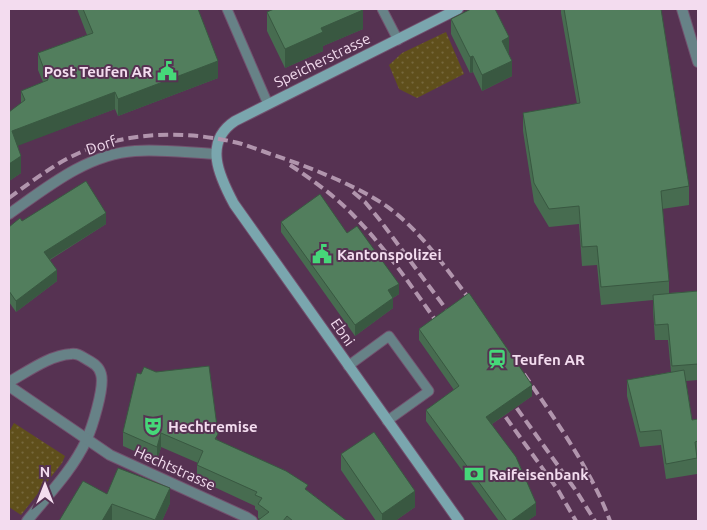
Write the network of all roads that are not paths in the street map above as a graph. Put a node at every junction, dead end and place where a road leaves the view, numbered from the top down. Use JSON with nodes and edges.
{"nodes":[{"id":1,"x":227,"y":9,"type":"edge"},
{"id":2,"x":382,"y":9,"type":"edge"},
{"id":3,"x":458,"y":9,"type":"edge"},
{"id":4,"x":682,"y":9,"type":"edge"},
{"id":5,"x":398,"y":40,"type":"junction"},
{"id":6,"x":698,"y":62,"type":"edge"},
{"id":7,"x":268,"y":104,"type":"junction"},
{"id":8,"x":216,"y":154,"type":"junction"},
{"id":9,"x":9,"y":214,"type":"edge"},
{"id":10,"x":348,"y":366,"type":"junction"},
{"id":11,"x":9,"y":384,"type":"edge"},
{"id":12,"x":387,"y":422,"type":"junction"},
{"id":13,"x":86,"y":440,"type":"junction"},
{"id":14,"x":26,"y":521,"type":"edge"},
{"id":15,"x":252,"y":521,"type":"edge"},
{"id":16,"x":459,"y":521,"type":"edge"}],
"edges":[{"from":1,"to":7,"type":"lane"},
{"from":2,"to":5,"type":"lane"},
{"from":3,"to":5,"type":"main road","name":"Speicherstrasse"},
{"from":4,"to":6,"type":"street"},
{"from":5,"to":7,"type":"main road","name":"Speicherstrasse"},
{"from":7,"to":8,"type":"main road","name":"Speicherstrasse"},
{"from":8,"to":9,"type":"street","name":"Dorf"},
{"from":8,"to":10,"type":"main road","name":"Ebni"},
{"from":10,"to":12,"type":"main road","name":"Ebni"},
{"from":10,"to":12,"type":"lane"},
{"from":11,"to":13,"type":"street","name":"Hechtstrasse"},
{"from":11,"to":13,"type":"street","name":"Hechtstrasse"},
{"from":12,"to":16,"type":"main road","name":"Ebni"},
{"from":13,"to":14,"type":"street","name":"Hechtstrasse"},
{"from":13,"to":15,"type":"street","name":"Hechtstrasse"}]}
